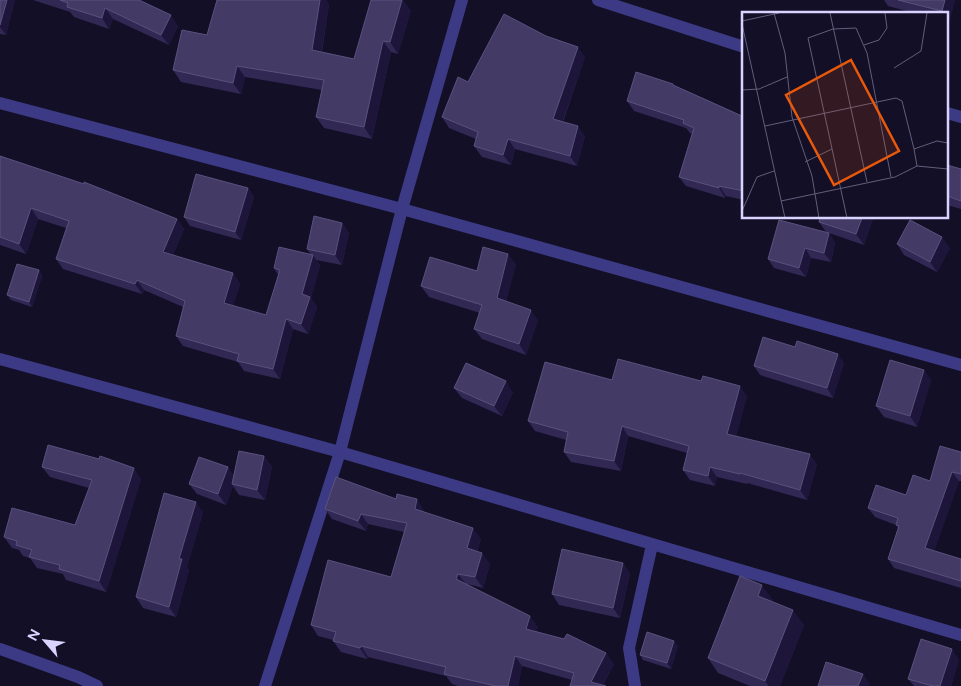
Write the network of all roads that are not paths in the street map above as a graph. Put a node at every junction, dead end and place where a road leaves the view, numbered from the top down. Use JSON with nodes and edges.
{"nodes":[{"id":1,"x":462,"y":0,"type":"edge"},
{"id":2,"x":598,"y":0,"type":"edge"},
{"id":3,"x":742,"y":46,"type":"edge"},
{"id":4,"x":0,"y":102,"type":"edge"},
{"id":5,"x":948,"y":113,"type":"edge"},
{"id":6,"x":961,"y":117,"type":"edge"},
{"id":7,"x":402,"y":209,"type":"junction"},
{"id":8,"x":0,"y":359,"type":"edge"},
{"id":9,"x":961,"y":366,"type":"edge"},
{"id":10,"x":340,"y":452,"type":"junction"},
{"id":11,"x":652,"y":545,"type":"junction"},
{"id":12,"x":961,"y":635,"type":"edge"},
{"id":13,"x":0,"y":649,"type":"edge"},
{"id":14,"x":97,"y":686,"type":"edge"},
{"id":15,"x":265,"y":686,"type":"edge"},
{"id":16,"x":635,"y":686,"type":"edge"}],
"edges":[{"from":1,"to":7,"type":"street"},
{"from":2,"to":3,"type":"street"},
{"from":4,"to":7,"type":"street"},
{"from":5,"to":6,"type":"street"},
{"from":7,"to":9,"type":"street"},
{"from":7,"to":10,"type":"street"},
{"from":8,"to":10,"type":"street"},
{"from":10,"to":11,"type":"street"},
{"from":10,"to":15,"type":"street"},
{"from":11,"to":12,"type":"street"},
{"from":11,"to":16,"type":"street"},
{"from":13,"to":14,"type":"street"}]}
